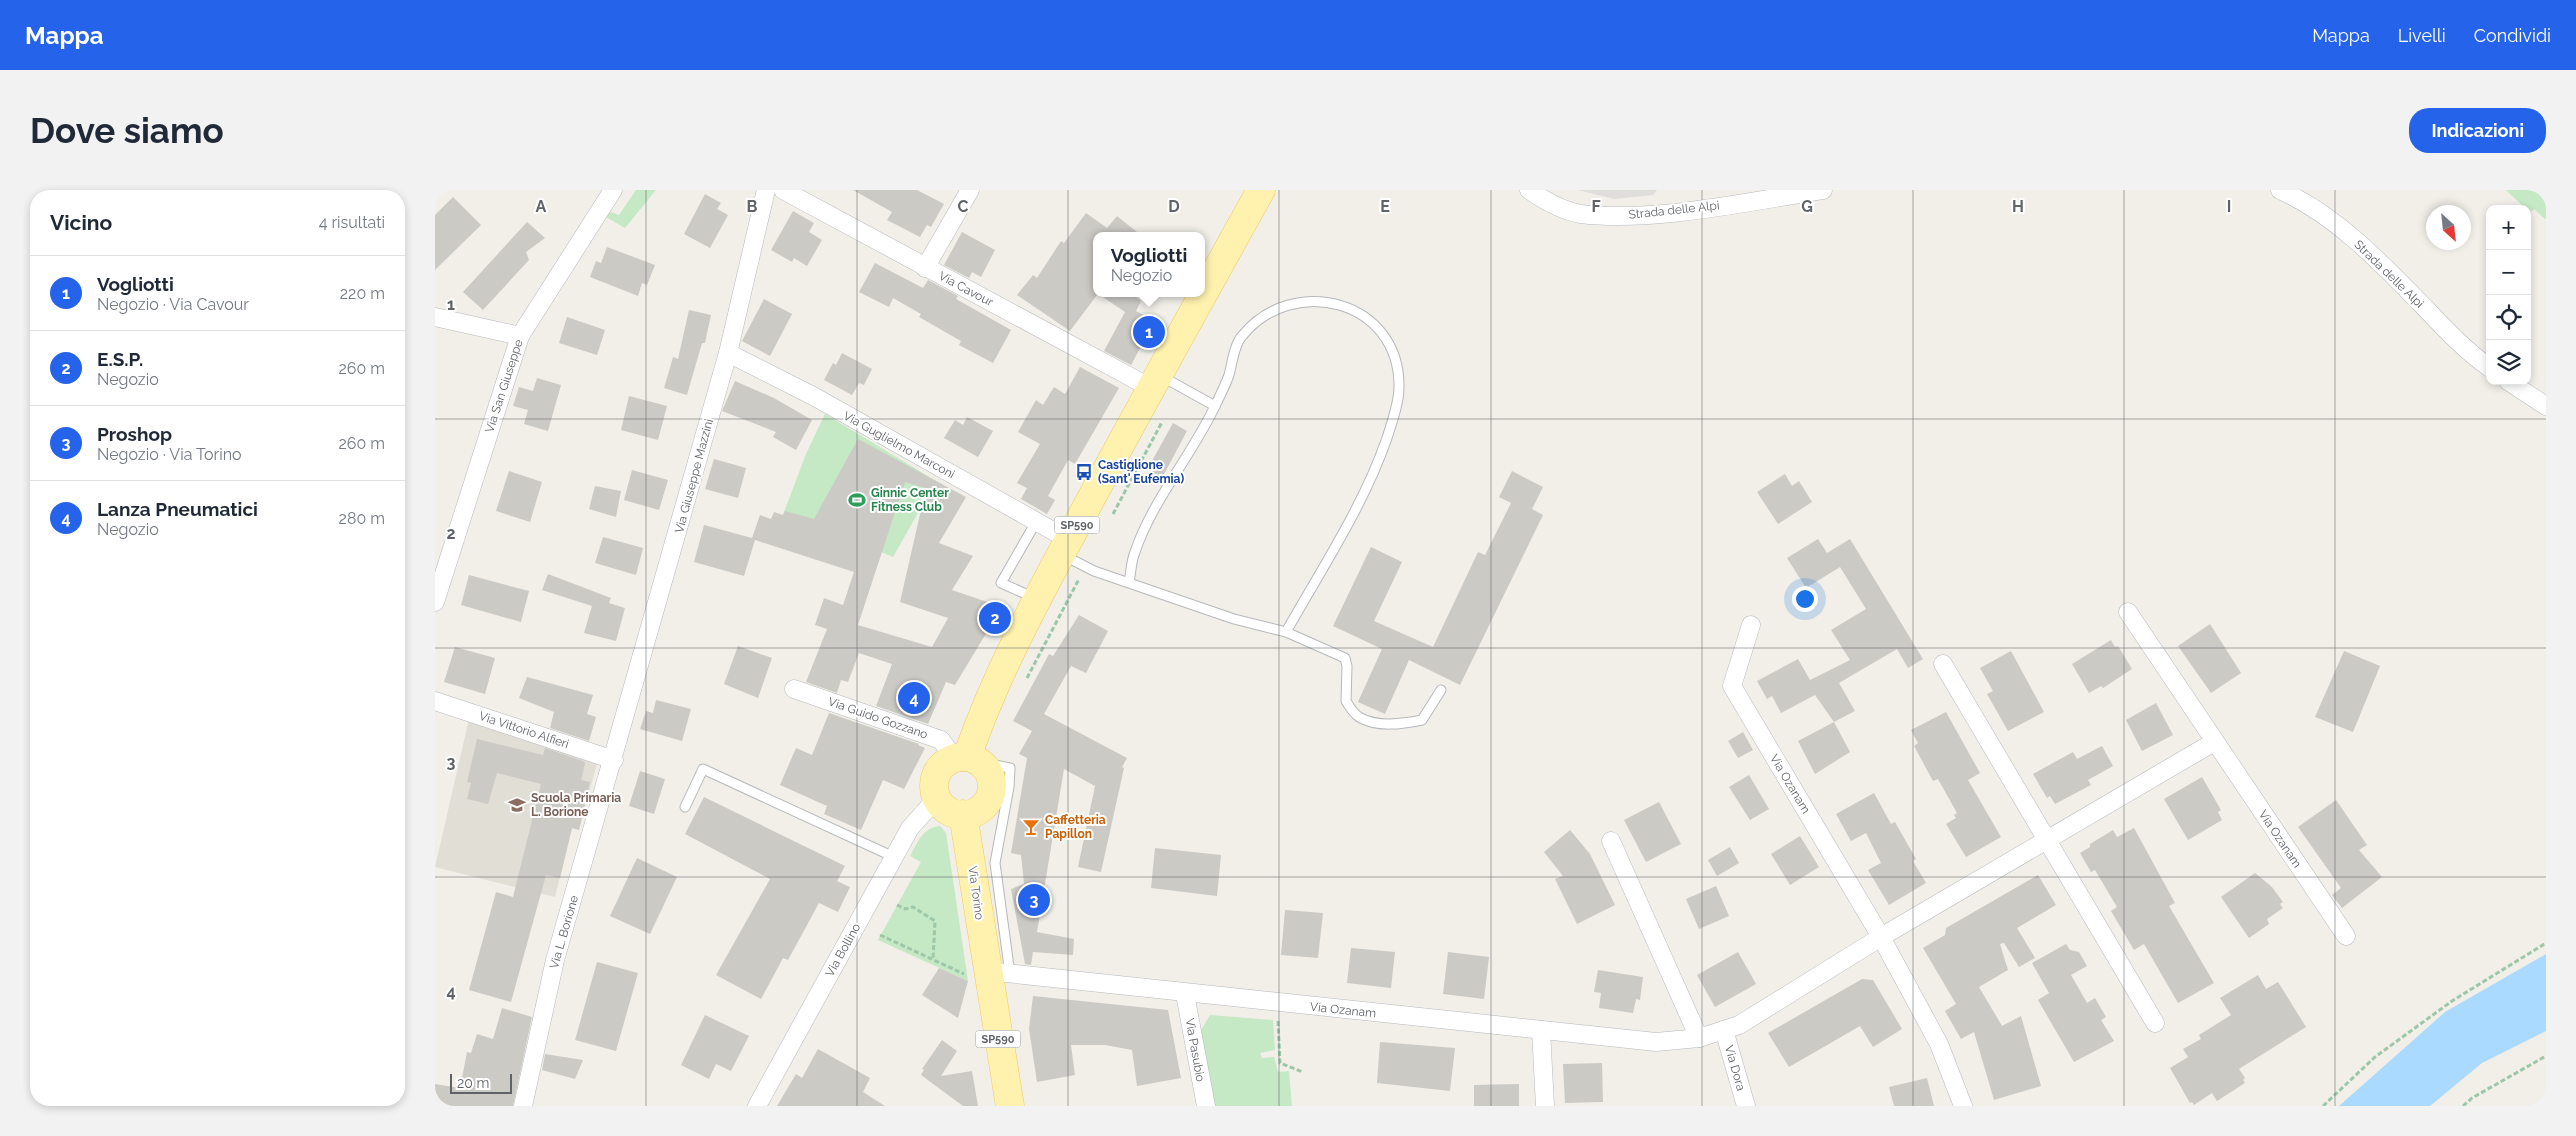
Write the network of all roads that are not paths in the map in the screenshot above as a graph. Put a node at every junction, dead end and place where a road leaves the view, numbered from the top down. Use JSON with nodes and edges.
{"nodes":[{"id":1,"x":613,"y":190,"type":"edge"},
{"id":2,"x":766,"y":190,"type":"edge"},
{"id":3,"x":783,"y":190,"type":"edge"},
{"id":4,"x":970,"y":190,"type":"edge"},
{"id":5,"x":1261,"y":190,"type":"edge"},
{"id":6,"x":1529,"y":190,"type":"edge"},
{"id":7,"x":1823,"y":190,"type":"edge"},
{"id":8,"x":2280,"y":190,"type":"edge"},
{"id":9,"x":925,"y":268,"type":"junction"},
{"id":10,"x":1205,"y":291,"type":"edge"},
{"id":11,"x":1202,"y":297,"type":"edge"},
{"id":12,"x":435,"y":317,"type":"edge"},
{"id":13,"x":520,"y":336,"type":"junction"},
{"id":14,"x":728,"y":353,"type":"junction"},
{"id":15,"x":2486,"y":365,"type":"edge"},
{"id":16,"x":1155,"y":381,"type":"junction"},
{"id":17,"x":2514,"y":385,"type":"edge"},
{"id":18,"x":1215,"y":406,"type":"junction"},
{"id":19,"x":2546,"y":406,"type":"edge"},
{"id":20,"x":1036,"y":522,"type":"junction"},
{"id":21,"x":1065,"y":547,"type":"junction"},
{"id":22,"x":1129,"y":582,"type":"junction"},
{"id":23,"x":1037,"y":599,"type":"junction"},
{"id":24,"x":435,"y":602,"type":"edge"},
{"id":25,"x":2128,"y":612,"type":"dead end"},
{"id":26,"x":1751,"y":625,"type":"dead end"},
{"id":27,"x":1287,"y":632,"type":"junction"},
{"id":28,"x":1943,"y":664,"type":"dead end"},
{"id":29,"x":794,"y":689,"type":"dead end"},
{"id":30,"x":1441,"y":690,"type":"dead end"},
{"id":31,"x":435,"y":701,"type":"edge"},
{"id":32,"x":2214,"y":742,"type":"junction"},
{"id":33,"x":967,"y":759,"type":"junction"},
{"id":34,"x":614,"y":760,"type":"junction"},
{"id":35,"x":937,"y":798,"type":"junction"},
{"id":36,"x":685,"y":807,"type":"dead end"},
{"id":37,"x":963,"y":814,"type":"junction"},
{"id":38,"x":2045,"y":840,"type":"junction"},
{"id":39,"x":1611,"y":842,"type":"dead end"},
{"id":40,"x":894,"y":857,"type":"junction"},
{"id":41,"x":2347,"y":936,"type":"dead end"},
{"id":42,"x":1881,"y":937,"type":"junction"},
{"id":43,"x":989,"y":974,"type":"junction"},
{"id":44,"x":1185,"y":994,"type":"junction"},
{"id":45,"x":2155,"y":1023,"type":"dead end"},
{"id":46,"x":1541,"y":1030,"type":"junction"},
{"id":47,"x":1724,"y":1030,"type":"junction"},
{"id":48,"x":1699,"y":1038,"type":"junction"},
{"id":49,"x":523,"y":1106,"type":"edge"},
{"id":50,"x":757,"y":1106,"type":"edge"},
{"id":51,"x":1010,"y":1106,"type":"edge"},
{"id":52,"x":1206,"y":1106,"type":"edge"},
{"id":53,"x":1545,"y":1106,"type":"edge"},
{"id":54,"x":1746,"y":1106,"type":"edge"},
{"id":55,"x":1963,"y":1106,"type":"edge"}],
"edges":[{"from":1,"to":13,"type":"street","name":"Via San Giuseppe"},
{"from":2,"to":14,"type":"street","name":"Via Giuseppe Mazzini"},
{"from":3,"to":9,"type":"street","name":"Via Cavour"},
{"from":4,"to":9,"type":"street"},
{"from":5,"to":10,"type":"main road","number":"SP590"},
{"from":6,"to":7,"type":"street","name":"Strada delle Alpi"},
{"from":8,"to":15,"type":"street","name":"Strada delle Alpi"},
{"from":9,"to":16,"type":"street","name":"Via Cavour"},
{"from":11,"to":16,"type":"main road","number":"SP590"},
{"from":12,"to":13,"type":"street"},
{"from":13,"to":24,"type":"street","name":"Via San Giuseppe"},
{"from":14,"to":20,"type":"street","name":"Via Guglielmo Marconi"},
{"from":14,"to":34,"type":"street","name":"Via Giuseppe Mazzini"},
{"from":16,"to":18,"type":"lane"},
{"from":16,"to":21,"type":"main road","number":"SP590"},
{"from":17,"to":19,"type":"street"},
{"from":18,"to":22,"type":"lane"},
{"from":18,"to":27,"type":"lane"},
{"from":20,"to":21,"type":"street","name":"Via Guglielmo Marconi"},
{"from":20,"to":23,"type":"lane"},
{"from":21,"to":22,"type":"lane"},
{"from":21,"to":23,"type":"main road","number":"SP590"},
{"from":22,"to":27,"type":"lane"},
{"from":23,"to":33,"type":"main road","number":"SP590"},
{"from":25,"to":32,"type":"street","name":"Via Ozanam"},
{"from":26,"to":42,"type":"street","name":"Via Ozanam"},
{"from":27,"to":30,"type":"lane"},
{"from":28,"to":38,"type":"street"},
{"from":29,"to":33,"type":"street","name":"Via Guido Gozzano"},
{"from":31,"to":34,"type":"street","name":"Via Vittorio Alfieri"},
{"from":32,"to":38,"type":"street","name":"Via Ozanam"},
{"from":32,"to":41,"type":"street","name":"Via Ozanam"},
{"from":33,"to":35,"type":"main road","number":"SP590"},
{"from":33,"to":37,"type":"main road"},
{"from":33,"to":43,"type":"lane"},
{"from":34,"to":49,"type":"street","name":"Via L. Borione"},
{"from":35,"to":37,"type":"main road"},
{"from":35,"to":40,"type":"street","name":"Via Bollino"},
{"from":36,"to":40,"type":"lane"},
{"from":37,"to":43,"type":"main road","name":"Via Torino","number":"SP590"},
{"from":38,"to":42,"type":"street","name":"Via Ozanam"},
{"from":38,"to":45,"type":"street"},
{"from":39,"to":48,"type":"street"},
{"from":40,"to":50,"type":"street","name":"Via Bollino"},
{"from":42,"to":47,"type":"street","name":"Via Ozanam"},
{"from":42,"to":55,"type":"street","name":"Via Ozanam"},
{"from":43,"to":44,"type":"street","name":"Via Ozanam"},
{"from":43,"to":51,"type":"main road","number":"SP590"},
{"from":44,"to":46,"type":"street","name":"Via Ozanam"},
{"from":44,"to":52,"type":"street","name":"Via Pasubio"},
{"from":46,"to":48,"type":"street","name":"Via Ozanam"},
{"from":46,"to":53,"type":"street"},
{"from":47,"to":48,"type":"street","name":"Via Ozanam"},
{"from":47,"to":54,"type":"street","name":"Via Dora"}]}
